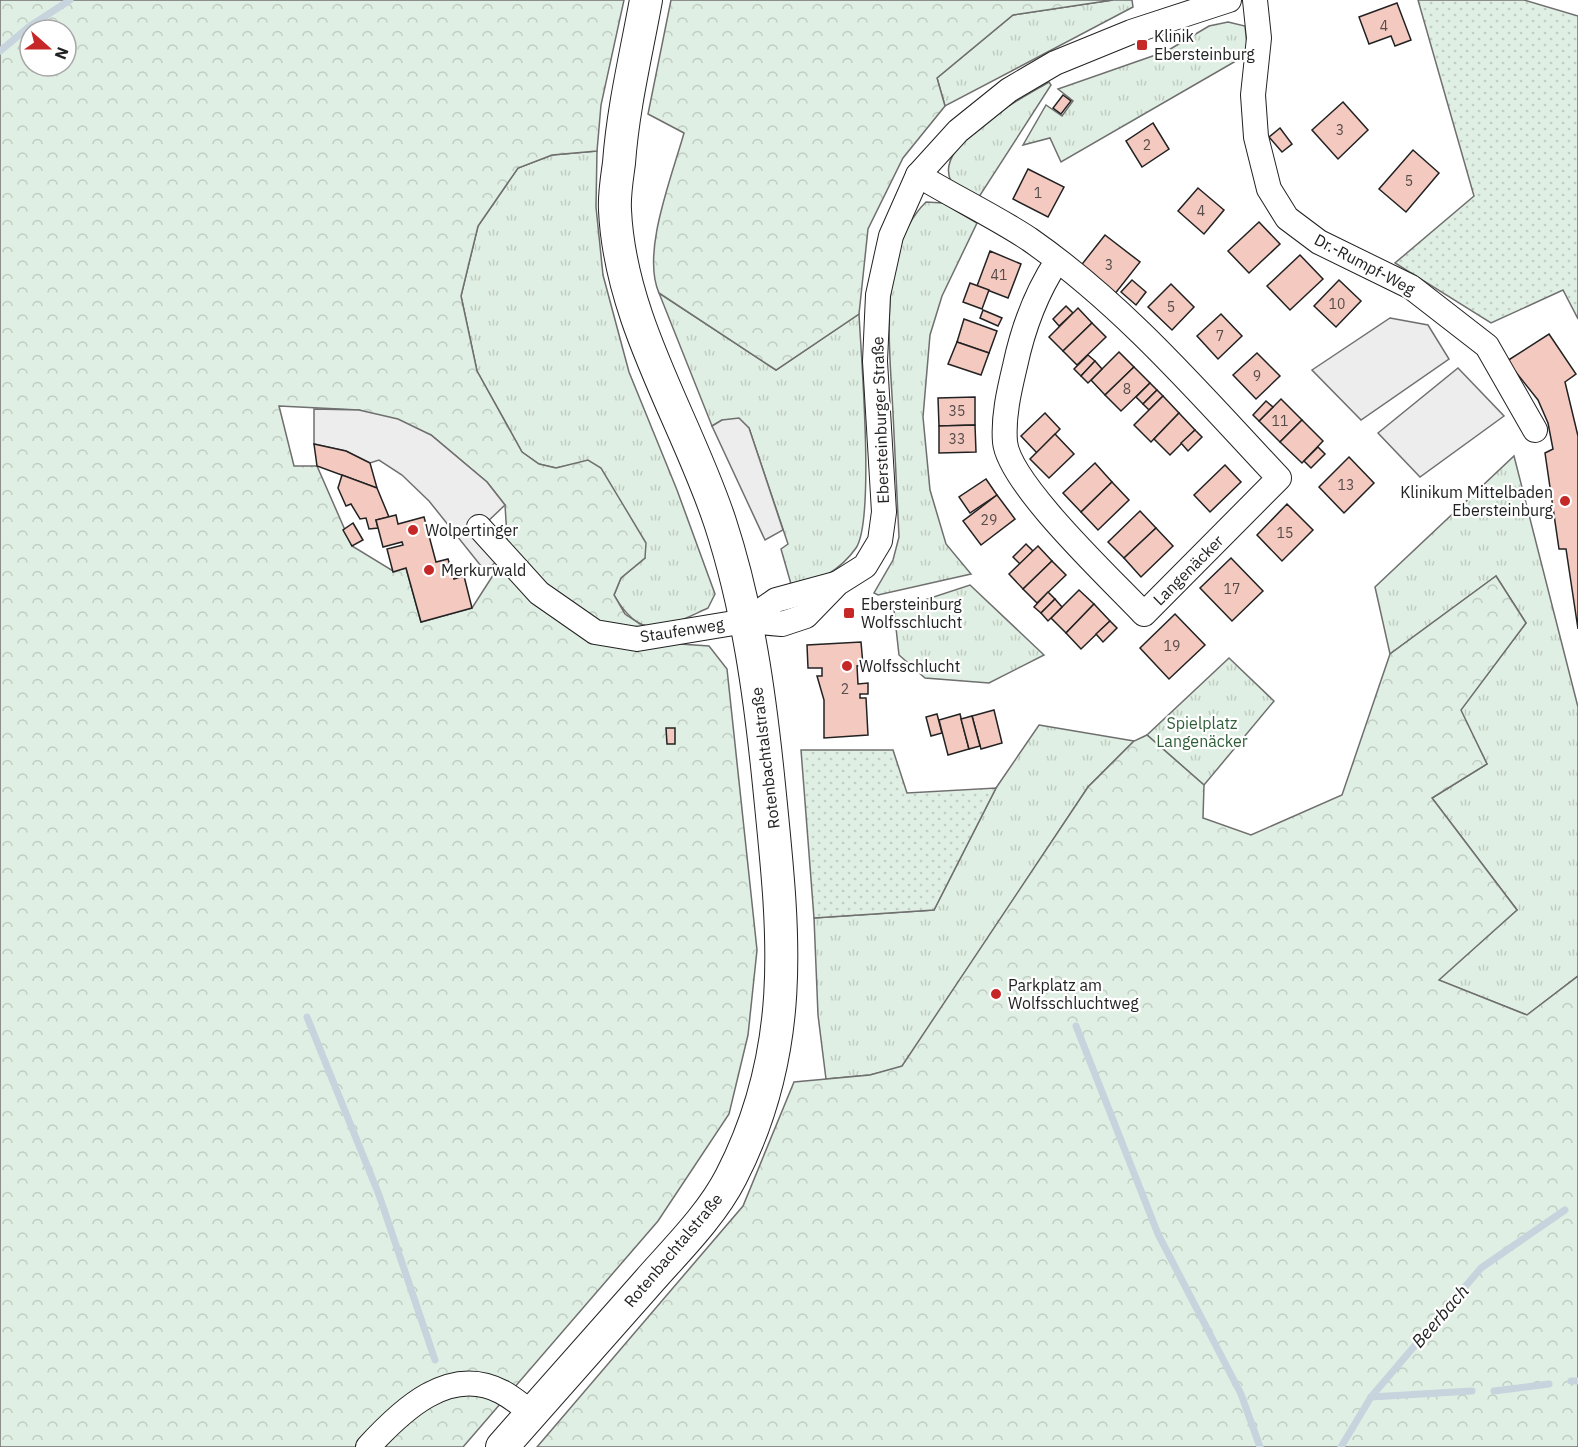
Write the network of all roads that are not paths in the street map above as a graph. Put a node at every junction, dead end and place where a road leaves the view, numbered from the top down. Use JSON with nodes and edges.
{"nodes":[{"id":1,"x":646,"y":0,"type":"edge"},
{"id":2,"x":1229,"y":0,"type":"edge"},
{"id":3,"x":1255,"y":0,"type":"edge"},
{"id":4,"x":918,"y":175,"type":"junction"},
{"id":5,"x":1057,"y":261,"type":"junction"},
{"id":6,"x":1535,"y":430,"type":"dead end"},
{"id":7,"x":479,"y":527,"type":"dead end"},
{"id":8,"x":746,"y":621,"type":"junction"},
{"id":9,"x":532,"y":1413,"type":"junction"},
{"id":10,"x":368,"y":1447,"type":"edge"},
{"id":11,"x":501,"y":1447,"type":"edge"}],
"edges":[{"from":1,"to":8,"type":"main road","name":"Rotenbachtalstraße"},
{"from":2,"to":4,"type":"street","name":"Ebersteinburger Straße"},
{"from":3,"to":6,"type":"street","name":"Dr.-Rumpf-Weg"},
{"from":4,"to":5,"type":"street","name":"Langenäcker"},
{"from":4,"to":8,"type":"street","name":"Ebersteinburger Straße"},
{"from":5,"to":5,"type":"street","name":"Langenäcker"},
{"from":7,"to":8,"type":"street","name":"Staufenweg"},
{"from":8,"to":9,"type":"main road","name":"Rotenbachtalstraße"},
{"from":9,"to":10,"type":"street"},
{"from":9,"to":11,"type":"main road","name":"Rotenbachtalstraße"}]}
